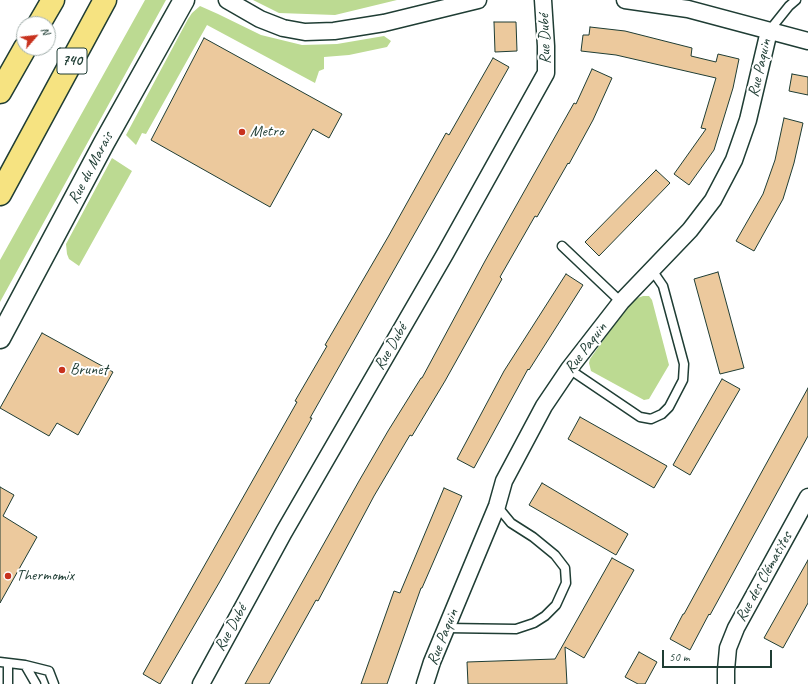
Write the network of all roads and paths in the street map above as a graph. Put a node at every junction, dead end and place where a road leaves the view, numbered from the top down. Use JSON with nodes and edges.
{"nodes":[{"id":1,"x":52,"y":0,"type":"edge"},
{"id":2,"x":105,"y":0,"type":"edge"},
{"id":3,"x":184,"y":0,"type":"edge"},
{"id":4,"x":227,"y":0,"type":"edge"},
{"id":5,"x":478,"y":0,"type":"edge"},
{"id":6,"x":543,"y":0,"type":"edge"},
{"id":7,"x":625,"y":0,"type":"edge"},
{"id":8,"x":796,"y":0,"type":"edge"},
{"id":9,"x":43,"y":16,"type":"edge"},
{"id":10,"x":768,"y":31,"type":"junction"},
{"id":11,"x":808,"y":41,"type":"edge"},
{"id":12,"x":16,"y":55,"type":"edge"},
{"id":13,"x":20,"y":56,"type":"edge"},
{"id":14,"x":0,"y":76,"type":"edge"},
{"id":15,"x":0,"y":92,"type":"edge"},
{"id":16,"x":0,"y":194,"type":"edge"},
{"id":17,"x":562,"y":246,"type":"dead end"},
{"id":18,"x":652,"y":270,"type":"junction"},
{"id":19,"x":621,"y":302,"type":"junction"},
{"id":20,"x":0,"y":338,"type":"edge"},
{"id":21,"x":569,"y":370,"type":"junction"},
{"id":22,"x":808,"y":497,"type":"edge"},
{"id":23,"x":497,"y":506,"type":"junction"},
{"id":24,"x":446,"y":628,"type":"junction"},
{"id":25,"x":4,"y":663,"type":"edge"},
{"id":26,"x":25,"y":665,"type":"junction"},
{"id":27,"x":8,"y":684,"type":"edge"},
{"id":28,"x":36,"y":684,"type":"edge"},
{"id":29,"x":54,"y":684,"type":"edge"},
{"id":30,"x":201,"y":684,"type":"edge"},
{"id":31,"x":426,"y":684,"type":"edge"},
{"id":32,"x":726,"y":684,"type":"edge"}],
"edges":[{"from":1,"to":9,"type":"highway"},
{"from":2,"to":16,"type":"highway","number":"740"},
{"from":3,"to":20,"type":"street","name":"Rue du Marais"},
{"from":4,"to":5,"type":"street"},
{"from":6,"to":30,"type":"street","name":"Rue Dubé"},
{"from":7,"to":10,"type":"street"},
{"from":8,"to":10,"type":"lane"},
{"from":10,"to":11,"type":"street"},
{"from":10,"to":18,"type":"street","name":"Rue Paquin"},
{"from":12,"to":14,"type":"highway"},
{"from":13,"to":15,"type":"highway"},
{"from":17,"to":19,"type":"lane"},
{"from":18,"to":19,"type":"street","name":"Rue Paquin"},
{"from":18,"to":21,"type":"lane"},
{"from":19,"to":21,"type":"street","name":"Rue Paquin"},
{"from":21,"to":23,"type":"street","name":"Rue Paquin"},
{"from":22,"to":32,"type":"street","name":"Rue des Clématites"},
{"from":23,"to":24,"type":"street","name":"Rue Paquin"},
{"from":23,"to":24,"type":"lane"},
{"from":24,"to":31,"type":"street","name":"Rue Paquin"},
{"from":25,"to":26,"type":"lane"},
{"from":25,"to":27,"type":"lane"},
{"from":26,"to":28,"type":"lane"},
{"from":26,"to":29,"type":"lane"}]}
